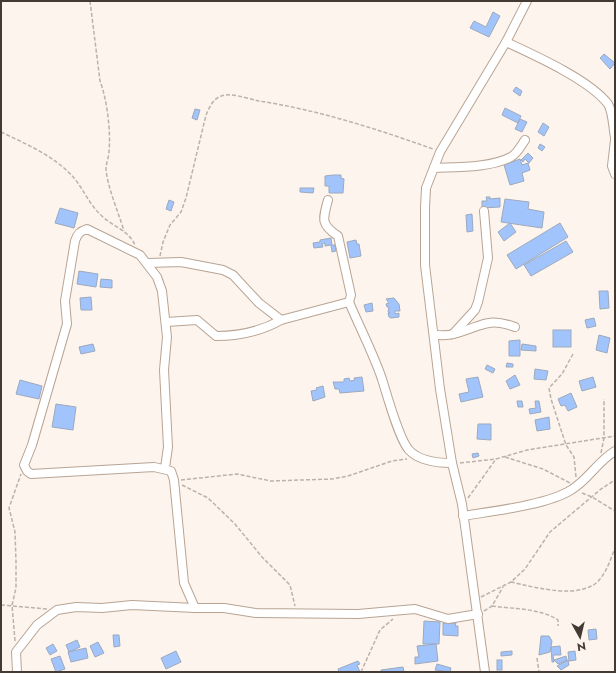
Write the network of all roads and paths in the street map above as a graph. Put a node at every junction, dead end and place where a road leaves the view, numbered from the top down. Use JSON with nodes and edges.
{"nodes":[{"id":1,"x":90,"y":1,"type":"edge"},
{"id":2,"x":528,"y":1,"type":"edge"},
{"id":3,"x":506,"y":42,"type":"junction"},
{"id":4,"x":612,"y":105,"type":"edge"},
{"id":5,"x":1,"y":132,"type":"edge"},
{"id":6,"x":615,"y":138,"type":"edge"},
{"id":7,"x":525,"y":140,"type":"dead end"},
{"id":8,"x":440,"y":152,"type":"junction"},
{"id":9,"x":434,"y":168,"type":"junction"},
{"id":10,"x":615,"y":174,"type":"edge"},
{"id":11,"x":328,"y":200,"type":"dead end"},
{"id":12,"x":484,"y":211,"type":"dead end"},
{"id":13,"x":124,"y":231,"type":"junction"},
{"id":14,"x":140,"y":255,"type":"junction"},
{"id":15,"x":159,"y":262,"type":"junction"},
{"id":16,"x":148,"y":263,"type":"junction"},
{"id":17,"x":349,"y":302,"type":"junction"},
{"id":18,"x":281,"y":320,"type":"junction"},
{"id":19,"x":166,"y":322,"type":"junction"},
{"id":20,"x":515,"y":327,"type":"dead end"},
{"id":21,"x":453,"y":334,"type":"junction"},
{"id":22,"x":434,"y":335,"type":"junction"},
{"id":23,"x":573,"y":354,"type":"dead end"},
{"id":24,"x":604,"y":399,"type":"dead end"},
{"id":25,"x":615,"y":436,"type":"edge"},
{"id":26,"x":604,"y":438,"type":"junction"},
{"id":27,"x":566,"y":445,"type":"junction"},
{"id":28,"x":615,"y":451,"type":"edge"},
{"id":29,"x":503,"y":456,"type":"junction"},
{"id":30,"x":417,"y":457,"type":"junction"},
{"id":31,"x":496,"y":459,"type":"junction"},
{"id":32,"x":452,"y":463,"type":"junction"},
{"id":33,"x":24,"y":465,"type":"junction"},
{"id":34,"x":164,"y":468,"type":"junction"},
{"id":35,"x":593,"y":469,"type":"junction"},
{"id":36,"x":615,"y":480,"type":"edge"},
{"id":37,"x":575,"y":488,"type":"junction"},
{"id":38,"x":592,"y":497,"type":"junction"},
{"id":39,"x":462,"y":504,"type":"junction"},
{"id":40,"x":615,"y":511,"type":"edge"},
{"id":41,"x":463,"y":516,"type":"junction"},
{"id":42,"x":615,"y":548,"type":"edge"},
{"id":43,"x":511,"y":582,"type":"junction"},
{"id":44,"x":503,"y":587,"type":"junction"},
{"id":45,"x":476,"y":599,"type":"junction"},
{"id":46,"x":1,"y":605,"type":"edge"},
{"id":47,"x":12,"y":605,"type":"junction"},
{"id":48,"x":492,"y":606,"type":"junction"},
{"id":49,"x":195,"y":608,"type":"junction"},
{"id":50,"x":57,"y":610,"type":"junction"},
{"id":51,"x":402,"y":610,"type":"junction"},
{"id":52,"x":297,"y":613,"type":"junction"},
{"id":53,"x":478,"y":614,"type":"junction"},
{"id":54,"x":558,"y":626,"type":"dead end"},
{"id":55,"x":16,"y":652,"type":"junction"},
{"id":56,"x":538,"y":658,"type":"dead end"},
{"id":57,"x":17,"y":672,"type":"edge"},
{"id":58,"x":361,"y":672,"type":"edge"},
{"id":59,"x":485,"y":672,"type":"edge"},
{"id":60,"x":539,"y":672,"type":"edge"}],
"edges":[{"from":1,"to":13,"type":"path"},
{"from":2,"to":3,"type":"street"},
{"from":3,"to":4,"type":"street"},
{"from":3,"to":8,"type":"street"},
{"from":4,"to":6,"type":"street"},
{"from":5,"to":13,"type":"path"},
{"from":6,"to":10,"type":"street"},
{"from":7,"to":9,"type":"street"},
{"from":8,"to":9,"type":"street"},
{"from":8,"to":15,"type":"path"},
{"from":9,"to":22,"type":"street"},
{"from":11,"to":17,"type":"street"},
{"from":12,"to":21,"type":"street"},
{"from":13,"to":14,"type":"path"},
{"from":14,"to":16,"type":"street"},
{"from":14,"to":33,"type":"street"},
{"from":15,"to":16,"type":"street"},
{"from":15,"to":18,"type":"street"},
{"from":16,"to":19,"type":"street"},
{"from":17,"to":18,"type":"street"},
{"from":17,"to":30,"type":"street"},
{"from":18,"to":19,"type":"street"},
{"from":19,"to":34,"type":"street"},
{"from":20,"to":21,"type":"street"},
{"from":21,"to":22,"type":"street"},
{"from":22,"to":32,"type":"street"},
{"from":23,"to":27,"type":"path"},
{"from":24,"to":26,"type":"path"},
{"from":25,"to":26,"type":"path"},
{"from":26,"to":27,"type":"path"},
{"from":26,"to":35,"type":"path"},
{"from":27,"to":29,"type":"path"},
{"from":27,"to":37,"type":"path"},
{"from":28,"to":35,"type":"street"},
{"from":29,"to":31,"type":"path"},
{"from":29,"to":37,"type":"path"},
{"from":30,"to":32,"type":"street"},
{"from":30,"to":52,"type":"path"},
{"from":31,"to":32,"type":"path"},
{"from":31,"to":39,"type":"path"},
{"from":32,"to":39,"type":"street"},
{"from":33,"to":34,"type":"street"},
{"from":33,"to":47,"type":"path"},
{"from":34,"to":49,"type":"street"},
{"from":35,"to":37,"type":"street"},
{"from":36,"to":38,"type":"path"},
{"from":37,"to":38,"type":"path"},
{"from":37,"to":41,"type":"street"},
{"from":38,"to":40,"type":"path"},
{"from":38,"to":43,"type":"path"},
{"from":39,"to":41,"type":"street"},
{"from":41,"to":45,"type":"street"},
{"from":42,"to":43,"type":"path"},
{"from":43,"to":44,"type":"path"},
{"from":44,"to":45,"type":"path"},
{"from":44,"to":48,"type":"path"},
{"from":45,"to":53,"type":"street"},
{"from":46,"to":47,"type":"path"},
{"from":47,"to":50,"type":"path"},
{"from":47,"to":55,"type":"path"},
{"from":48,"to":53,"type":"path"},
{"from":48,"to":54,"type":"path"},
{"from":49,"to":50,"type":"street"},
{"from":49,"to":52,"type":"street"},
{"from":50,"to":55,"type":"street"},
{"from":51,"to":52,"type":"street"},
{"from":51,"to":53,"type":"street"},
{"from":51,"to":58,"type":"path"},
{"from":53,"to":59,"type":"street"},
{"from":55,"to":57,"type":"street"},
{"from":56,"to":60,"type":"path"}]}
